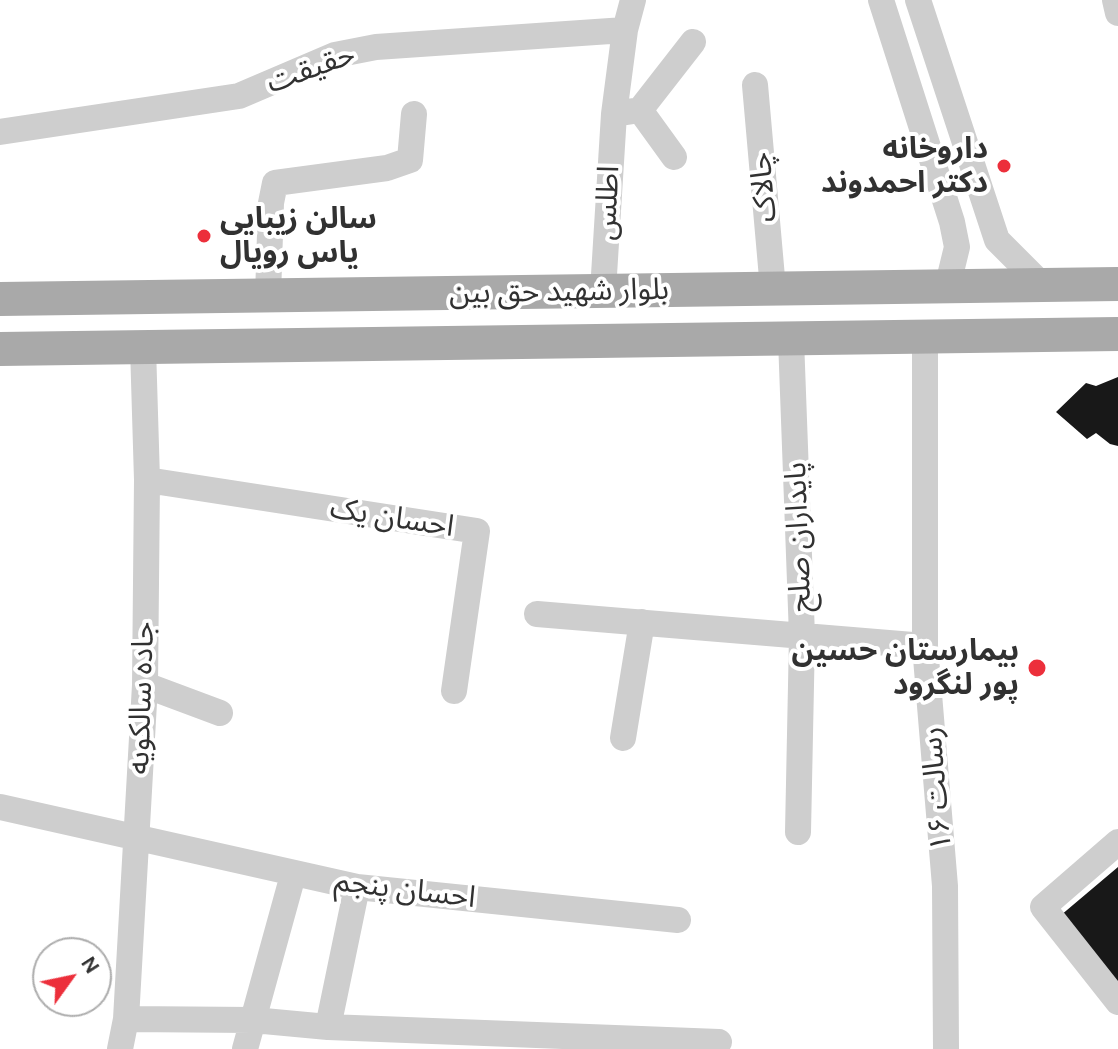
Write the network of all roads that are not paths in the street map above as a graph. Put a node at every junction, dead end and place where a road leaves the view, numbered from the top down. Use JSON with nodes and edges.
{"nodes":[{"id":1,"x":633,"y":0,"type":"edge"},
{"id":2,"x":881,"y":0,"type":"edge"},
{"id":3,"x":918,"y":0,"type":"edge"},
{"id":4,"x":1115,"y":0,"type":"edge"},
{"id":5,"x":1118,"y":13,"type":"edge"},
{"id":6,"x":625,"y":30,"type":"junction"},
{"id":7,"x":693,"y":42,"type":"dead end"},
{"id":8,"x":755,"y":85,"type":"dead end"},
{"id":9,"x":640,"y":110,"type":"junction"},
{"id":10,"x":414,"y":114,"type":"dead end"},
{"id":11,"x":614,"y":114,"type":"junction"},
{"id":12,"x":0,"y":132,"type":"edge"},
{"id":13,"x":674,"y":157,"type":"dead end"},
{"id":14,"x":948,"y":284,"type":"junction"},
{"id":15,"x":1041,"y":284,"type":"junction"},
{"id":16,"x":1118,"y":284,"type":"edge"},
{"id":17,"x":773,"y":289,"type":"junction"},
{"id":18,"x":603,"y":291,"type":"junction"},
{"id":19,"x":268,"y":296,"type":"junction"},
{"id":20,"x":0,"y":299,"type":"edge"},
{"id":21,"x":1118,"y":334,"type":"edge"},
{"id":22,"x":925,"y":337,"type":"junction"},
{"id":23,"x":791,"y":339,"type":"junction"},
{"id":24,"x":143,"y":347,"type":"junction"},
{"id":25,"x":0,"y":349,"type":"edge"},
{"id":26,"x":147,"y":480,"type":"junction"},
{"id":27,"x":537,"y":614,"type":"dead end"},
{"id":28,"x":642,"y":622,"type":"junction"},
{"id":29,"x":802,"y":636,"type":"junction"},
{"id":30,"x":925,"y":646,"type":"junction"},
{"id":31,"x":145,"y":685,"type":"junction"},
{"id":32,"x":454,"y":691,"type":"dead end"},
{"id":33,"x":220,"y":713,"type":"dead end"},
{"id":34,"x":623,"y":738,"type":"dead end"},
{"id":35,"x":0,"y":807,"type":"edge"},
{"id":36,"x":798,"y":832,"type":"dead end"},
{"id":37,"x":136,"y":838,"type":"junction"},
{"id":38,"x":1118,"y":842,"type":"edge"},
{"id":39,"x":293,"y":875,"type":"junction"},
{"id":40,"x":357,"y":887,"type":"junction"},
{"id":41,"x":678,"y":920,"type":"dead end"},
{"id":42,"x":1118,"y":1002,"type":"edge"},
{"id":43,"x":126,"y":1019,"type":"junction"},
{"id":44,"x":253,"y":1020,"type":"junction"},
{"id":45,"x":328,"y":1027,"type":"junction"},
{"id":46,"x":719,"y":1042,"type":"dead end"},
{"id":47,"x":120,"y":1049,"type":"edge"},
{"id":48,"x":245,"y":1049,"type":"edge"},
{"id":49,"x":946,"y":1049,"type":"edge"}],
"edges":[{"from":1,"to":6,"type":"street","name":"اطلس"},
{"from":2,"to":14,"type":"street"},
{"from":3,"to":15,"type":"street"},
{"from":4,"to":5,"type":"street"},
{"from":6,"to":11,"type":"street","name":"اطلس"},
{"from":6,"to":12,"type":"street","name":"حقیقت"},
{"from":7,"to":9,"type":"street"},
{"from":8,"to":17,"type":"street","name":"چالاک"},
{"from":9,"to":11,"type":"street"},
{"from":9,"to":13,"type":"street"},
{"from":10,"to":19,"type":"street"},
{"from":11,"to":18,"type":"street","name":"اطلس"},
{"from":14,"to":15,"type":"main road","name":"بلوار شهید حق بین"},
{"from":14,"to":17,"type":"main road","name":"بلوار شهید حق بین"},
{"from":15,"to":16,"type":"main road","name":"بلوار شهید حق بین"},
{"from":17,"to":18,"type":"main road","name":"بلوار شهید حق بین"},
{"from":18,"to":19,"type":"main road","name":"بلوار شهید حق بین"},
{"from":19,"to":20,"type":"main road","name":"بلوار شهید حق بین"},
{"from":21,"to":22,"type":"main road","name":"بلوار شهید حق بین"},
{"from":22,"to":23,"type":"main road","name":"بلوار شهید حق بین"},
{"from":22,"to":30,"type":"street","name":"رسالت ۱۶"},
{"from":23,"to":24,"type":"main road","name":"بلوار شهید حق بین"},
{"from":23,"to":29,"type":"street","name":"پایداران صلح"},
{"from":24,"to":25,"type":"main road","name":"بلوار شهید حق بین"},
{"from":24,"to":26,"type":"street","name":"جاده سالکویه"},
{"from":26,"to":31,"type":"street","name":"جاده سالکویه"},
{"from":26,"to":32,"type":"street","name":"احسان یک"},
{"from":27,"to":28,"type":"street"},
{"from":28,"to":29,"type":"street"},
{"from":28,"to":34,"type":"street"},
{"from":29,"to":30,"type":"street"},
{"from":29,"to":36,"type":"street","name":"پایداران صلح"},
{"from":30,"to":49,"type":"street","name":"رسالت ۱۶"},
{"from":31,"to":33,"type":"street"},
{"from":31,"to":37,"type":"street","name":"جاده سالکویه"},
{"from":35,"to":37,"type":"street","name":"احسان پنجم"},
{"from":37,"to":39,"type":"street","name":"احسان پنجم"},
{"from":37,"to":43,"type":"street","name":"جاده سالکویه"},
{"from":38,"to":42,"type":"street"},
{"from":39,"to":40,"type":"street","name":"احسان پنجم"},
{"from":39,"to":44,"type":"street"},
{"from":40,"to":41,"type":"street","name":"احسان پنجم"},
{"from":40,"to":45,"type":"street"},
{"from":43,"to":44,"type":"street"},
{"from":43,"to":47,"type":"street","name":"جاده سالکویه"},
{"from":44,"to":45,"type":"street"},
{"from":44,"to":48,"type":"street"},
{"from":45,"to":46,"type":"street"}]}
